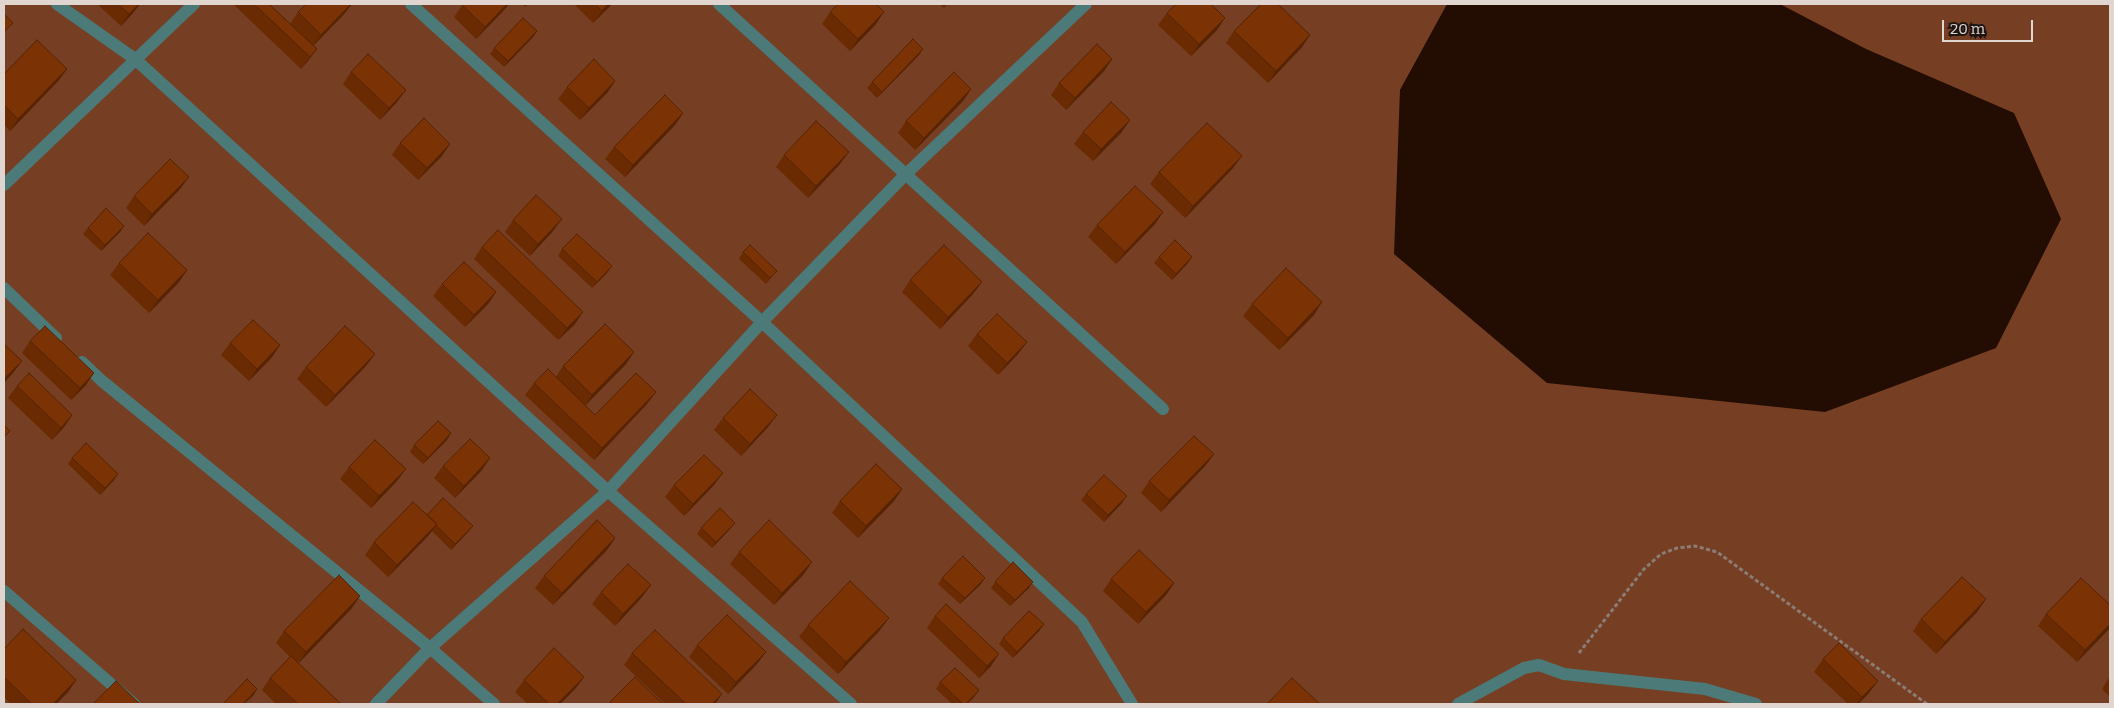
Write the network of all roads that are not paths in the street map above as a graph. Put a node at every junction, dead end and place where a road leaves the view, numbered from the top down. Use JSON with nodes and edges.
{"nodes":[{"id":1,"x":57,"y":4,"type":"edge"},
{"id":2,"x":194,"y":4,"type":"edge"},
{"id":3,"x":411,"y":4,"type":"edge"},
{"id":4,"x":719,"y":4,"type":"edge"},
{"id":5,"x":1080,"y":6,"type":"edge"},
{"id":6,"x":135,"y":60,"type":"junction"},
{"id":7,"x":905,"y":175,"type":"junction"},
{"id":8,"x":4,"y":185,"type":"edge"},
{"id":9,"x":4,"y":288,"type":"edge"},
{"id":10,"x":762,"y":322,"type":"junction"},
{"id":11,"x":1163,"y":409,"type":"dead end"},
{"id":12,"x":608,"y":490,"type":"junction"},
{"id":13,"x":4,"y":591,"type":"edge"},
{"id":14,"x":430,"y":648,"type":"junction"},
{"id":15,"x":134,"y":704,"type":"edge"},
{"id":16,"x":376,"y":704,"type":"edge"},
{"id":17,"x":494,"y":704,"type":"edge"},
{"id":18,"x":851,"y":704,"type":"edge"},
{"id":19,"x":1132,"y":704,"type":"edge"},
{"id":20,"x":1458,"y":704,"type":"edge"},
{"id":21,"x":1756,"y":704,"type":"edge"}],
"edges":[{"from":1,"to":6,"type":"street"},
{"from":2,"to":6,"type":"street"},
{"from":3,"to":10,"type":"street"},
{"from":4,"to":7,"type":"street"},
{"from":5,"to":7,"type":"street"},
{"from":6,"to":8,"type":"street"},
{"from":6,"to":12,"type":"street"},
{"from":7,"to":10,"type":"street"},
{"from":7,"to":11,"type":"street"},
{"from":9,"to":14,"type":"street"},
{"from":10,"to":12,"type":"street"},
{"from":10,"to":19,"type":"street"},
{"from":12,"to":14,"type":"street"},
{"from":12,"to":18,"type":"street"},
{"from":13,"to":15,"type":"street"},
{"from":14,"to":16,"type":"street"},
{"from":14,"to":17,"type":"street"},
{"from":20,"to":21,"type":"street"}]}
